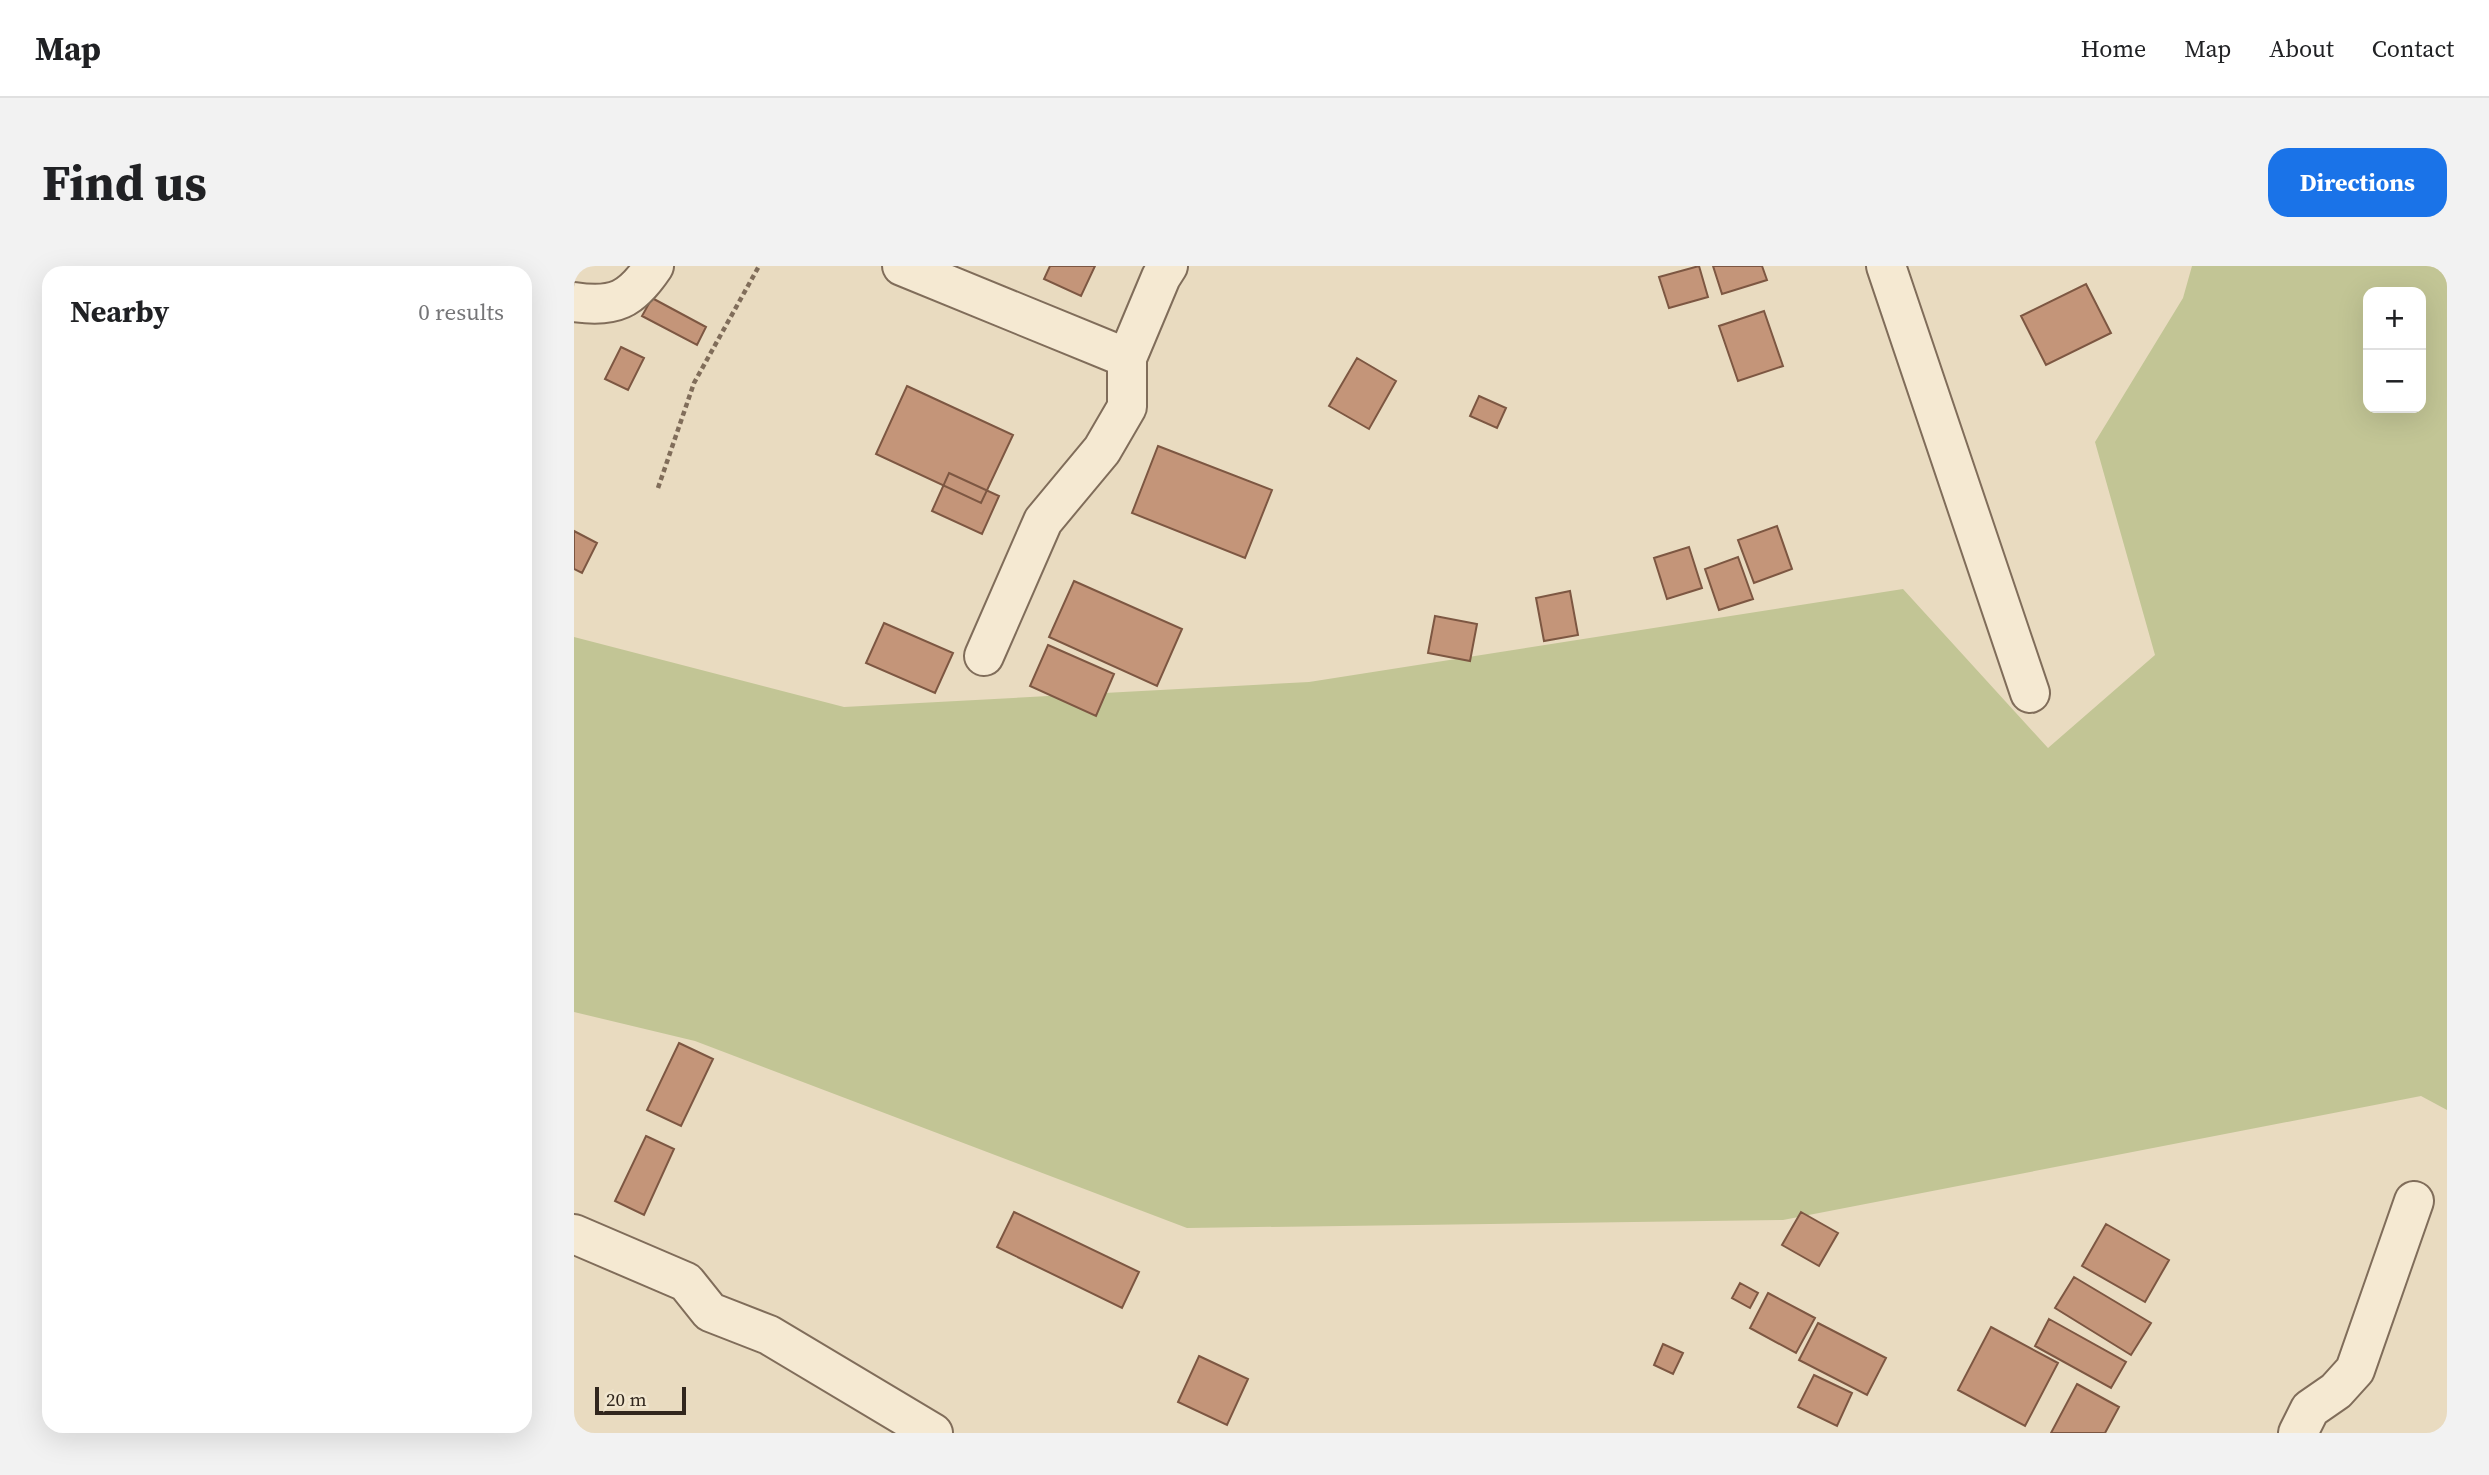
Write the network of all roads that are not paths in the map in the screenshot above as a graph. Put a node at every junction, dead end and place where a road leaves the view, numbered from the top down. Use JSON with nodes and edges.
{"nodes":[{"id":1,"x":654,"y":266,"type":"edge"},
{"id":2,"x":902,"y":266,"type":"edge"},
{"id":3,"x":1168,"y":266,"type":"edge"},
{"id":4,"x":1886,"y":266,"type":"edge"},
{"id":5,"x":574,"y":302,"type":"edge"},
{"id":6,"x":1127,"y":358,"type":"junction"},
{"id":7,"x":984,"y":656,"type":"dead end"},
{"id":8,"x":2031,"y":693,"type":"dead end"},
{"id":9,"x":2414,"y":1201,"type":"dead end"},
{"id":10,"x":574,"y":1234,"type":"edge"},
{"id":11,"x":933,"y":1433,"type":"edge"},
{"id":12,"x":2298,"y":1433,"type":"edge"}],
"edges":[{"from":1,"to":5,"type":"street"},
{"from":2,"to":6,"type":"street"},
{"from":3,"to":6,"type":"street"},
{"from":4,"to":8,"type":"street"},
{"from":6,"to":7,"type":"street"},
{"from":9,"to":12,"type":"street"},
{"from":10,"to":11,"type":"street"}]}
